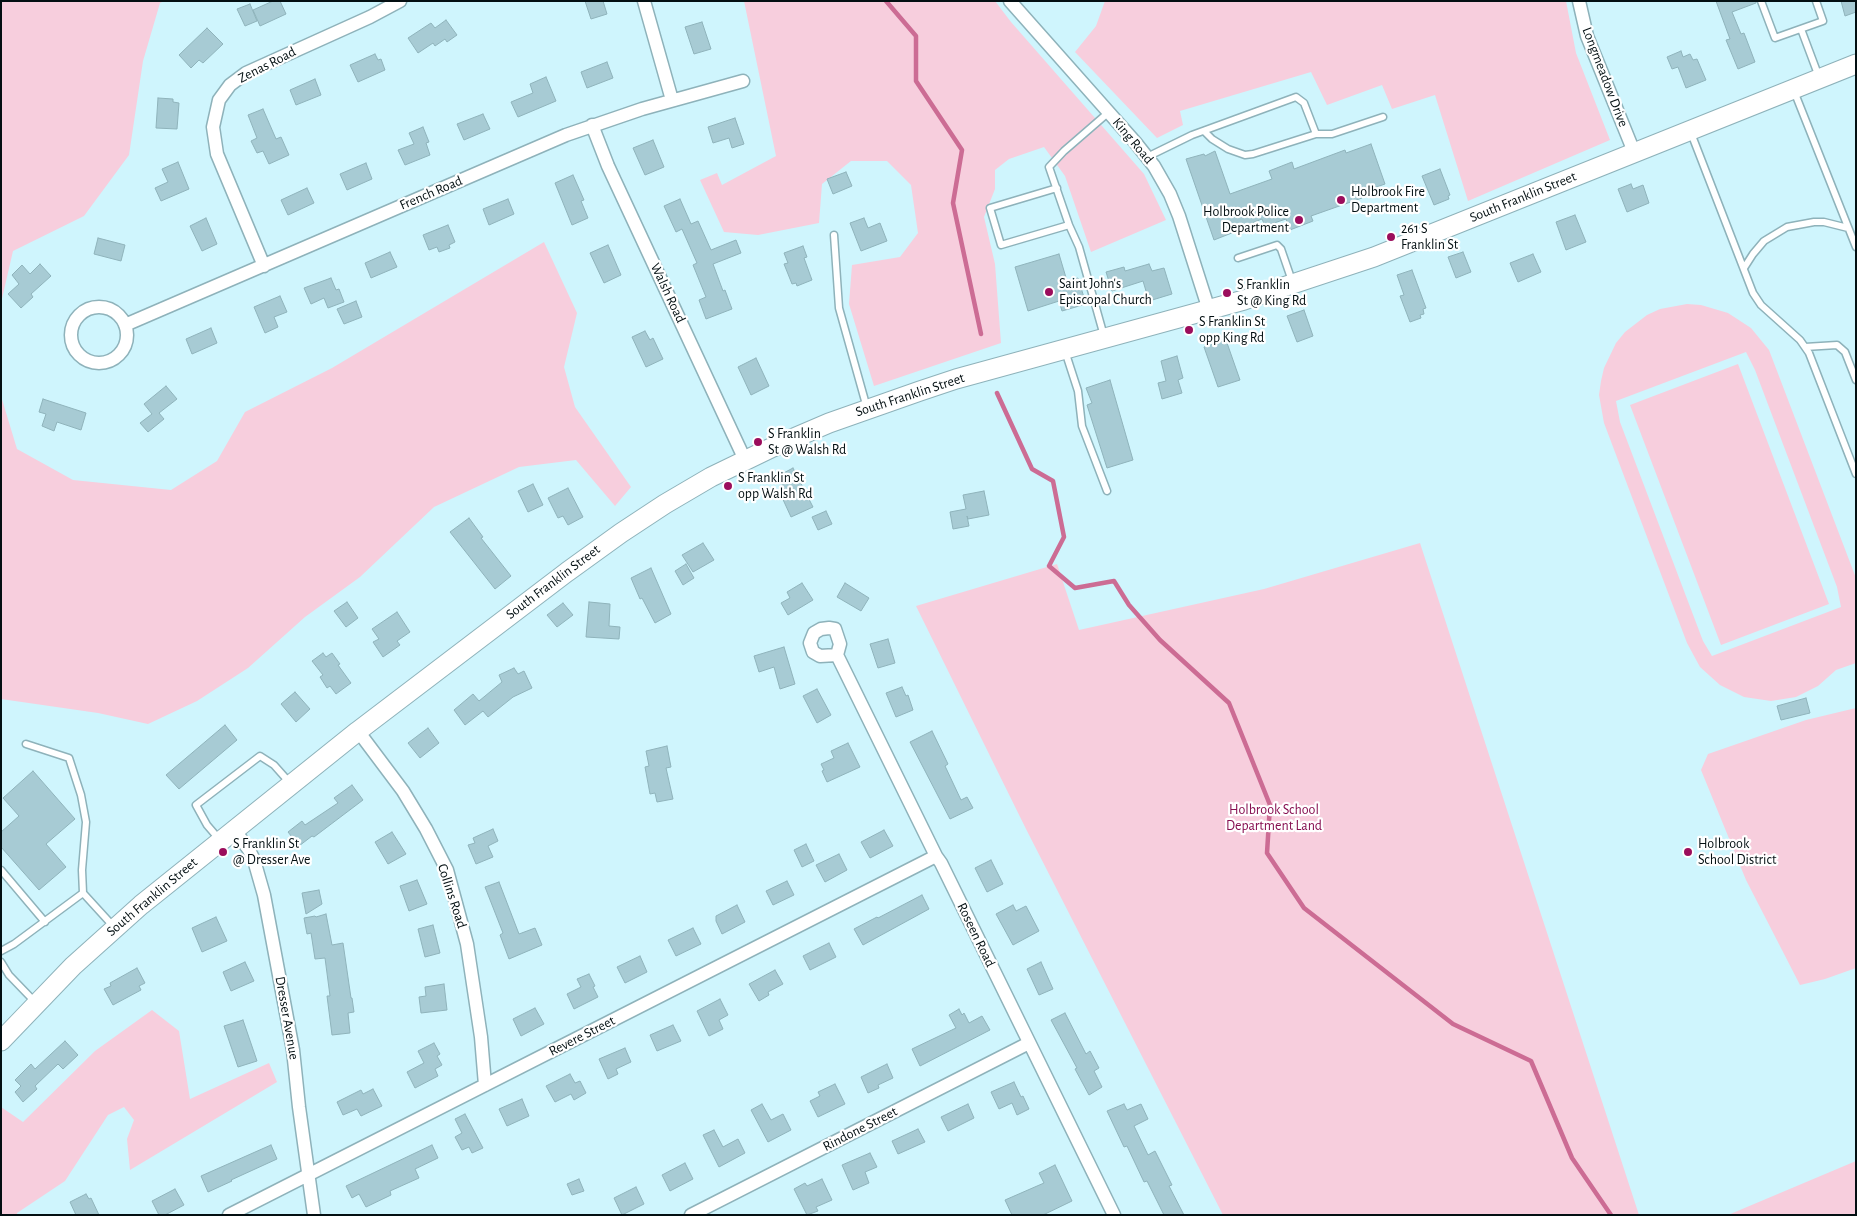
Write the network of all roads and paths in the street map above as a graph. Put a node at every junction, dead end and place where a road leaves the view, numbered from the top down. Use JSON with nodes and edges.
{"nodes":[{"id":1,"x":400,"y":1,"type":"edge"},
{"id":2,"x":644,"y":1,"type":"edge"},
{"id":3,"x":1010,"y":1,"type":"edge"},
{"id":4,"x":1579,"y":1,"type":"edge"},
{"id":5,"x":1761,"y":1,"type":"edge"},
{"id":6,"x":1816,"y":1,"type":"edge"},
{"id":7,"x":1801,"y":29,"type":"junction"},
{"id":8,"x":1855,"y":67,"type":"edge"},
{"id":9,"x":1820,"y":78,"type":"junction"},
{"id":10,"x":744,"y":81,"type":"dead end"},
{"id":11,"x":1793,"y":88,"type":"junction"},
{"id":12,"x":672,"y":100,"type":"junction"},
{"id":13,"x":1109,"y":112,"type":"junction"},
{"id":14,"x":1383,"y":116,"type":"dead end"},
{"id":15,"x":592,"y":125,"type":"junction"},
{"id":16,"x":1689,"y":130,"type":"junction"},
{"id":17,"x":1204,"y":131,"type":"junction"},
{"id":18,"x":1316,"y":134,"type":"junction"},
{"id":19,"x":1634,"y":152,"type":"junction"},
{"id":20,"x":1147,"y":156,"type":"junction"},
{"id":21,"x":1057,"y":188,"type":"junction"},
{"id":22,"x":1069,"y":224,"type":"junction"},
{"id":23,"x":1848,"y":228,"type":"junction"},
{"id":24,"x":834,"y":235,"type":"dead end"},
{"id":25,"x":1856,"y":247,"type":"edge"},
{"id":26,"x":1238,"y":258,"type":"dead end"},
{"id":27,"x":264,"y":266,"type":"junction"},
{"id":28,"x":1744,"y":268,"type":"junction"},
{"id":29,"x":1293,"y":284,"type":"junction"},
{"id":30,"x":1208,"y":310,"type":"junction"},
{"id":31,"x":125,"y":325,"type":"junction"},
{"id":32,"x":1105,"y":339,"type":"junction"},
{"id":33,"x":1805,"y":347,"type":"junction"},
{"id":34,"x":1065,"y":350,"type":"junction"},
{"id":35,"x":1856,"y":380,"type":"edge"},
{"id":36,"x":868,"y":409,"type":"junction"},
{"id":37,"x":745,"y":460,"type":"junction"},
{"id":38,"x":1856,"y":474,"type":"edge"},
{"id":39,"x":1107,"y":491,"type":"dead end"},
{"id":40,"x":837,"y":655,"type":"dead end"},
{"id":41,"x":358,"y":731,"type":"junction"},
{"id":42,"x":26,"y":744,"type":"dead end"},
{"id":43,"x":291,"y":784,"type":"junction"},
{"id":44,"x":227,"y":835,"type":"junction"},
{"id":45,"x":936,"y":856,"type":"junction"},
{"id":46,"x":1,"y":870,"type":"edge"},
{"id":47,"x":82,"y":893,"type":"junction"},
{"id":48,"x":45,"y":922,"type":"junction"},
{"id":49,"x":115,"y":928,"type":"junction"},
{"id":50,"x":1,"y":951,"type":"edge"},
{"id":51,"x":1,"y":962,"type":"edge"},
{"id":52,"x":36,"y":1003,"type":"junction"},
{"id":53,"x":1,"y":1041,"type":"edge"},
{"id":54,"x":1029,"y":1043,"type":"junction"},
{"id":55,"x":485,"y":1084,"type":"junction"},
{"id":56,"x":308,"y":1175,"type":"junction"},
{"id":57,"x":229,"y":1215,"type":"edge"},
{"id":58,"x":314,"y":1215,"type":"edge"},
{"id":59,"x":690,"y":1215,"type":"edge"},
{"id":60,"x":1114,"y":1215,"type":"edge"}],
"edges":[{"from":1,"to":27,"type":"street","name":"Zenas Road"},
{"from":2,"to":12,"type":"street"},
{"from":3,"to":13,"type":"street","name":"King Road"},
{"from":4,"to":19,"type":"street","name":"Longmeadow Drive"},
{"from":5,"to":7,"type":"lane"},
{"from":6,"to":7,"type":"lane"},
{"from":7,"to":9,"type":"lane"},
{"from":8,"to":9,"type":"main road","name":"South Franklin Street"},
{"from":9,"to":11,"type":"main road","name":"South Franklin Street"},
{"from":10,"to":12,"type":"street","name":"French Road"},
{"from":11,"to":16,"type":"main road","name":"South Franklin Street"},
{"from":11,"to":23,"type":"lane"},
{"from":12,"to":15,"type":"street","name":"French Road"},
{"from":13,"to":20,"type":"street","name":"King Road"},
{"from":13,"to":21,"type":"lane"},
{"from":14,"to":18,"type":"lane"},
{"from":15,"to":27,"type":"street","name":"French Road"},
{"from":15,"to":37,"type":"street","name":"Walsh Road"},
{"from":16,"to":19,"type":"main road","name":"South Franklin Street"},
{"from":16,"to":28,"type":"lane"},
{"from":17,"to":18,"type":"lane"},
{"from":17,"to":18,"type":"lane"},
{"from":17,"to":20,"type":"lane"},
{"from":19,"to":29,"type":"main road","name":"South Franklin Street"},
{"from":20,"to":30,"type":"street","name":"King Road"},
{"from":21,"to":22,"type":"lane"},
{"from":21,"to":22,"type":"lane"},
{"from":22,"to":32,"type":"lane"},
{"from":23,"to":25,"type":"lane"},
{"from":23,"to":28,"type":"lane"},
{"from":24,"to":36,"type":"lane"},
{"from":26,"to":29,"type":"lane"},
{"from":27,"to":31,"type":"street","name":"French Road"},
{"from":28,"to":33,"type":"lane"},
{"from":29,"to":30,"type":"main road","name":"South Franklin Street"},
{"from":30,"to":32,"type":"main road","name":"South Franklin Street"},
{"from":31,"to":31,"type":"street"},
{"from":32,"to":34,"type":"main road","name":"South Franklin Street"},
{"from":33,"to":35,"type":"lane"},
{"from":33,"to":38,"type":"lane"},
{"from":34,"to":36,"type":"main road","name":"South Franklin Street"},
{"from":34,"to":39,"type":"lane"},
{"from":36,"to":37,"type":"main road","name":"South Franklin Street"},
{"from":37,"to":41,"type":"main road","name":"South Franklin Street"},
{"from":40,"to":45,"type":"street","name":"Roseen Road"},
{"from":41,"to":43,"type":"main road","name":"South Franklin Street"},
{"from":41,"to":55,"type":"street","name":"Collins Road"},
{"from":42,"to":47,"type":"lane"},
{"from":43,"to":44,"type":"main road","name":"South Franklin Street"},
{"from":43,"to":44,"type":"lane"},
{"from":44,"to":49,"type":"main road","name":"South Franklin Street"},
{"from":44,"to":56,"type":"street","name":"Dresser Avenue"},
{"from":45,"to":54,"type":"street","name":"Roseen Road"},
{"from":45,"to":55,"type":"street","name":"Revere Street"},
{"from":46,"to":48,"type":"lane"},
{"from":47,"to":48,"type":"lane"},
{"from":47,"to":49,"type":"lane"},
{"from":48,"to":50,"type":"lane"},
{"from":49,"to":52,"type":"main road","name":"South Franklin Street"},
{"from":51,"to":52,"type":"lane"},
{"from":52,"to":53,"type":"main road","name":"South Franklin Street"},
{"from":54,"to":59,"type":"street","name":"Rindone Street"},
{"from":54,"to":60,"type":"street","name":"Roseen Road"},
{"from":55,"to":56,"type":"street","name":"Revere Street"},
{"from":56,"to":57,"type":"street","name":"Revere Street"},
{"from":56,"to":58,"type":"street","name":"Dresser Avenue"}]}
